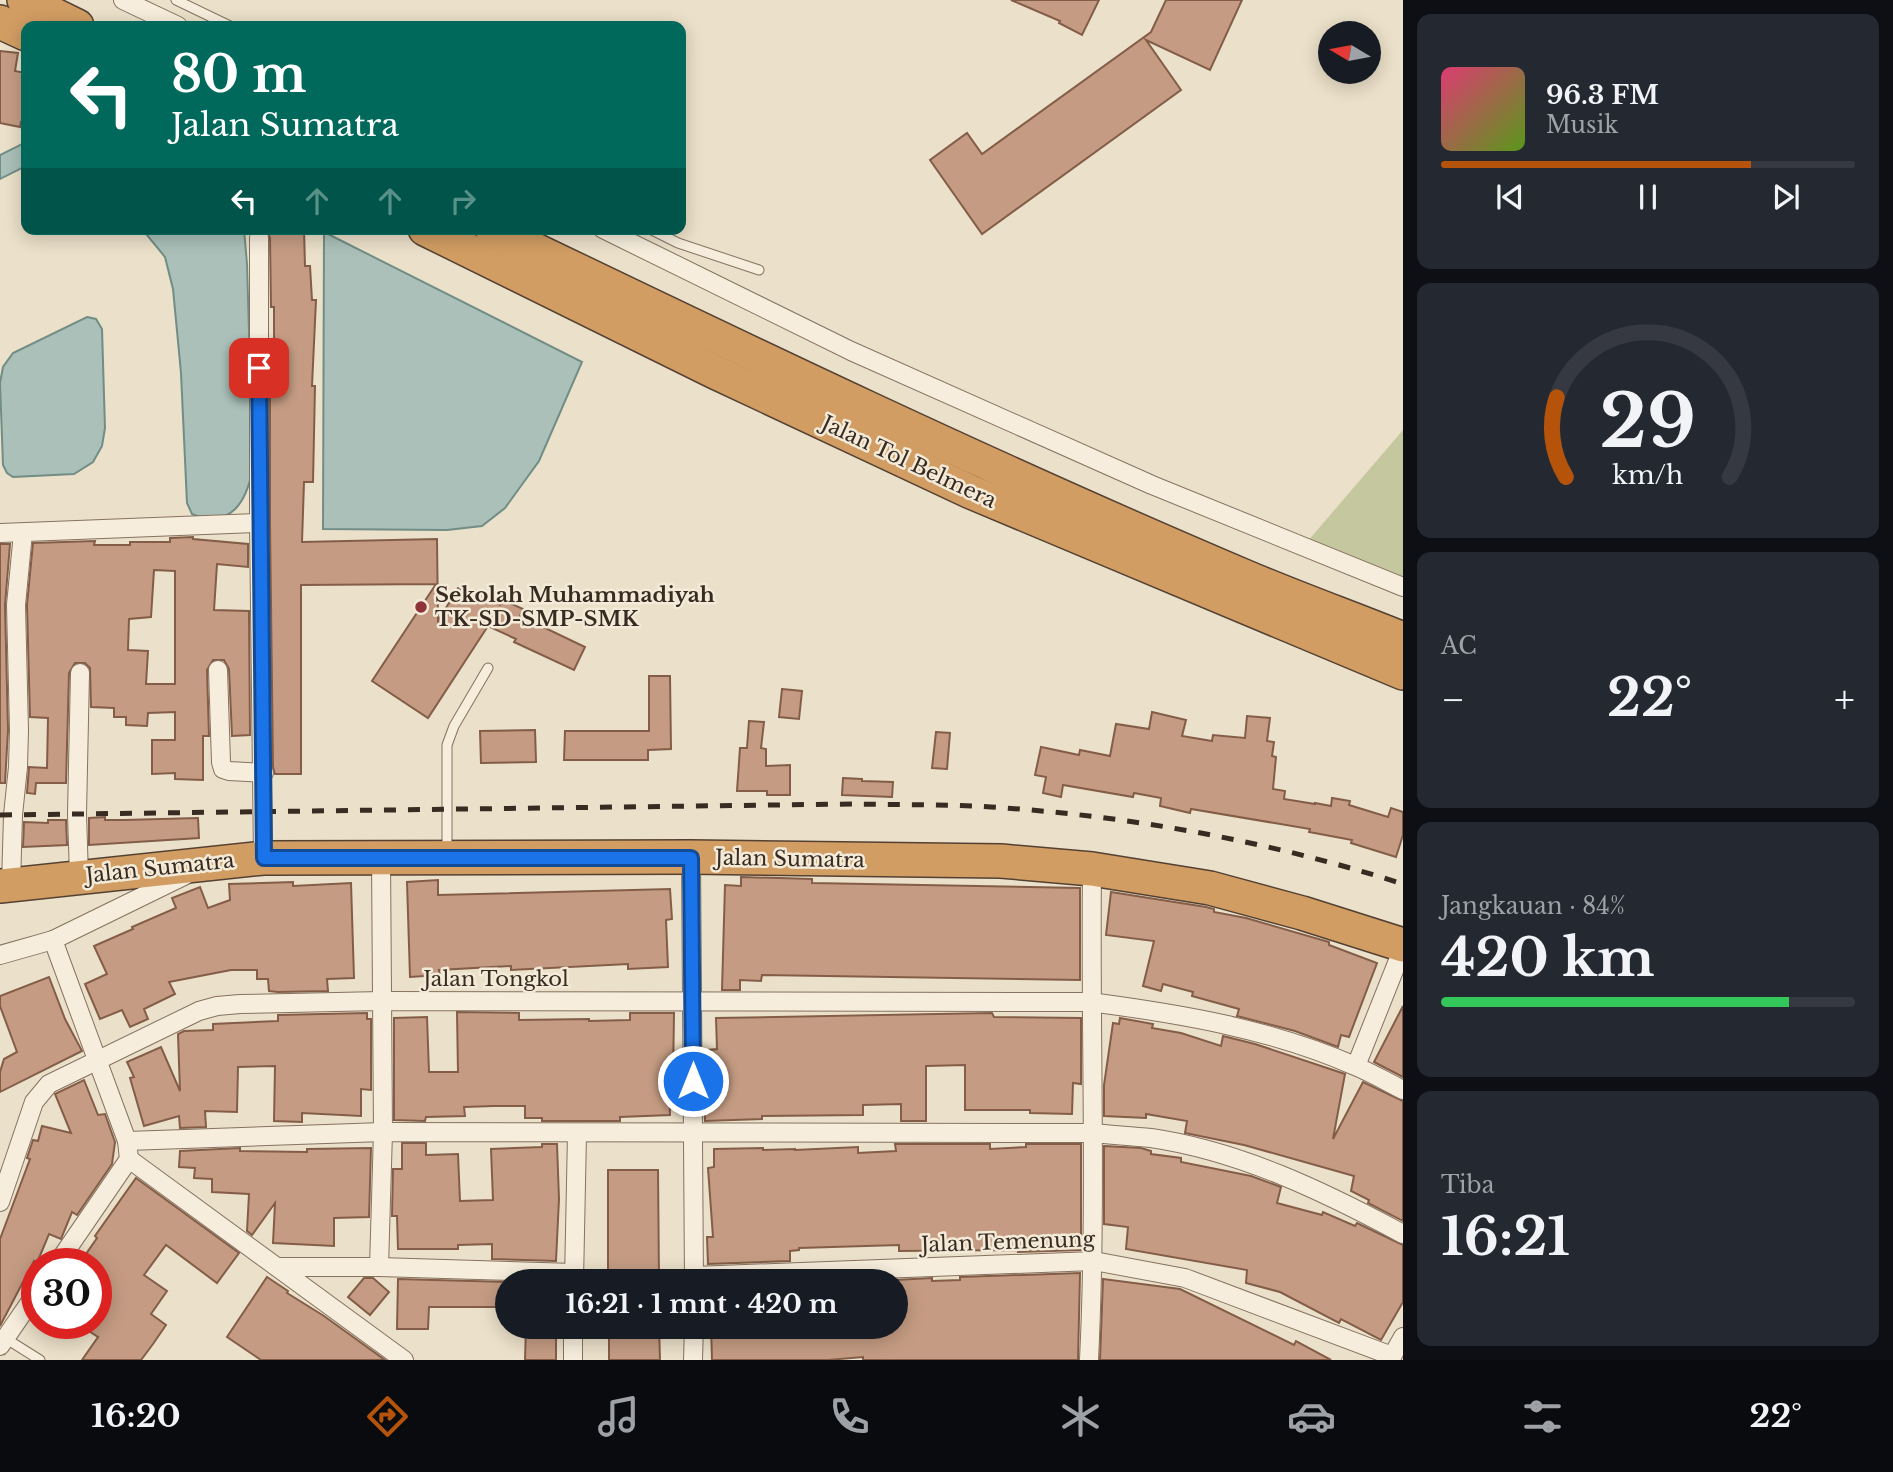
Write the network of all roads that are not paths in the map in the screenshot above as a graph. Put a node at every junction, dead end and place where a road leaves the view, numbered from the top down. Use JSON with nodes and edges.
{"nodes":[{"id":1,"x":24,"y":0,"type":"edge"},
{"id":2,"x":123,"y":0,"type":"edge"},
{"id":3,"x":176,"y":0,"type":"edge"},
{"id":4,"x":67,"y":21,"type":"edge"},
{"id":5,"x":167,"y":21,"type":"edge"},
{"id":6,"x":220,"y":21,"type":"edge"},
{"id":7,"x":0,"y":22,"type":"edge"},
{"id":8,"x":21,"y":32,"type":"edge"},
{"id":9,"x":437,"y":235,"type":"edge"},
{"id":10,"x":504,"y":235,"type":"edge"},
{"id":11,"x":615,"y":235,"type":"edge"},
{"id":12,"x":662,"y":235,"type":"edge"},
{"id":13,"x":259,"y":238,"type":"dead end"},
{"id":14,"x":759,"y":270,"type":"dead end"},
{"id":15,"x":259,"y":523,"type":"junction"},
{"id":16,"x":0,"y":533,"type":"edge"},
{"id":17,"x":23,"y":533,"type":"junction"},
{"id":18,"x":1403,"y":587,"type":"edge"},
{"id":19,"x":1403,"y":639,"type":"edge"},
{"id":20,"x":488,"y":668,"type":"dead end"},
{"id":21,"x":218,"y":670,"type":"dead end"},
{"id":22,"x":80,"y":673,"type":"dead end"},
{"id":23,"x":1403,"y":673,"type":"edge"},
{"id":24,"x":264,"y":773,"type":"junction"},
{"id":25,"x":381,"y":857,"type":"junction"},
{"id":26,"x":447,"y":857,"type":"junction"},
{"id":27,"x":264,"y":858,"type":"junction"},
{"id":28,"x":691,"y":858,"type":"junction"},
{"id":29,"x":209,"y":863,"type":"junction"},
{"id":30,"x":1092,"y":869,"type":"junction"},
{"id":31,"x":79,"y":876,"type":"junction"},
{"id":32,"x":6,"y":885,"type":"edge"},
{"id":33,"x":53,"y":940,"type":"junction"},
{"id":34,"x":1403,"y":946,"type":"edge"},
{"id":35,"x":0,"y":956,"type":"edge"},
{"id":36,"x":382,"y":1001,"type":"junction"},
{"id":37,"x":693,"y":1002,"type":"junction"},
{"id":38,"x":1090,"y":1002,"type":"junction"},
{"id":39,"x":97,"y":1059,"type":"junction"},
{"id":40,"x":1356,"y":1066,"type":"junction"},
{"id":41,"x":1403,"y":1090,"type":"edge"},
{"id":42,"x":383,"y":1132,"type":"junction"},
{"id":43,"x":1092,"y":1133,"type":"junction"},
{"id":44,"x":577,"y":1134,"type":"junction"},
{"id":45,"x":693,"y":1134,"type":"junction"},
{"id":46,"x":128,"y":1150,"type":"junction"},
{"id":47,"x":0,"y":1202,"type":"edge"},
{"id":48,"x":1403,"y":1234,"type":"edge"},
{"id":49,"x":67,"y":1248,"type":"edge"},
{"id":50,"x":1094,"y":1261,"type":"junction"},
{"id":51,"x":379,"y":1266,"type":"junction"},
{"id":52,"x":277,"y":1267,"type":"junction"},
{"id":53,"x":574,"y":1269,"type":"edge"},
{"id":54,"x":694,"y":1269,"type":"edge"},
{"id":55,"x":908,"y":1269,"type":"edge"},
{"id":56,"x":495,"y":1273,"type":"edge"},
{"id":57,"x":21,"y":1315,"type":"edge"},
{"id":58,"x":1403,"y":1337,"type":"edge"},
{"id":59,"x":573,"y":1339,"type":"edge"},
{"id":60,"x":694,"y":1339,"type":"edge"},
{"id":61,"x":2,"y":1342,"type":"edge"},
{"id":62,"x":1391,"y":1358,"type":"edge"},
{"id":63,"x":40,"y":1360,"type":"edge"},
{"id":64,"x":404,"y":1360,"type":"edge"},
{"id":65,"x":572,"y":1360,"type":"edge"},
{"id":66,"x":693,"y":1360,"type":"edge"},
{"id":67,"x":1089,"y":1360,"type":"edge"}],
"edges":[{"from":1,"to":4,"type":"highway"},
{"from":2,"to":5,"type":"street"},
{"from":3,"to":6,"type":"lane"},
{"from":7,"to":8,"type":"highway"},
{"from":9,"to":23,"type":"highway","name":"Jalan Tol Belmera"},
{"from":10,"to":19,"type":"highway","name":"Jalan Tol Belmera"},
{"from":11,"to":18,"type":"street"},
{"from":12,"to":14,"type":"lane"},
{"from":13,"to":15,"type":"street"},
{"from":15,"to":17,"type":"street"},
{"from":15,"to":24,"type":"street"},
{"from":16,"to":17,"type":"street"},
{"from":17,"to":32,"type":"street"},
{"from":20,"to":26,"type":"lane"},
{"from":21,"to":24,"type":"street"},
{"from":22,"to":31,"type":"street"},
{"from":24,"to":27,"type":"street"},
{"from":25,"to":26,"type":"highway","name":"Jalan Sumatra"},
{"from":25,"to":27,"type":"highway","name":"Jalan Sumatra"},
{"from":25,"to":36,"type":"street"},
{"from":26,"to":28,"type":"highway","name":"Jalan Sumatra"},
{"from":27,"to":29,"type":"highway","name":"Jalan Sumatra"},
{"from":28,"to":30,"type":"highway","name":"Jalan Sumatra"},
{"from":28,"to":37,"type":"street"},
{"from":29,"to":31,"type":"highway","name":"Jalan Sumatra"},
{"from":29,"to":33,"type":"street"},
{"from":30,"to":34,"type":"highway","name":"Jalan Sumatra"},
{"from":30,"to":38,"type":"street"},
{"from":31,"to":32,"type":"highway","name":"Jalan Sumatra"},
{"from":33,"to":35,"type":"street"},
{"from":33,"to":39,"type":"street"},
{"from":34,"to":40,"type":"street"},
{"from":36,"to":37,"type":"street","name":"Jalan Tongkol"},
{"from":36,"to":39,"type":"street","name":"Jalan Tongkol"},
{"from":36,"to":42,"type":"street"},
{"from":37,"to":38,"type":"street","name":"Jalan Tongkol"},
{"from":37,"to":45,"type":"street"},
{"from":38,"to":40,"type":"street","name":"Jalan Tongkol"},
{"from":38,"to":43,"type":"street"},
{"from":39,"to":46,"type":"street"},
{"from":39,"to":47,"type":"street","name":"Jalan Tongkol"},
{"from":40,"to":41,"type":"street","name":"Jalan Tongkol"},
{"from":42,"to":44,"type":"street"},
{"from":42,"to":46,"type":"street"},
{"from":42,"to":51,"type":"street"},
{"from":43,"to":45,"type":"street"},
{"from":43,"to":48,"type":"street"},
{"from":43,"to":50,"type":"street"},
{"from":44,"to":45,"type":"street"},
{"from":44,"to":53,"type":"street"},
{"from":45,"to":54,"type":"street"},
{"from":46,"to":49,"type":"street"},
{"from":46,"to":52,"type":"street"},
{"from":50,"to":55,"type":"street","name":"Jalan Temenung"},
{"from":50,"to":62,"type":"street","name":"Jalan Temenung"},
{"from":50,"to":67,"type":"street"},
{"from":51,"to":52,"type":"street"},
{"from":51,"to":56,"type":"street"},
{"from":52,"to":64,"type":"street"},
{"from":57,"to":61,"type":"street"},
{"from":58,"to":62,"type":"street"},
{"from":59,"to":65,"type":"street"},
{"from":60,"to":66,"type":"street"},
{"from":61,"to":63,"type":"lane"}]}
